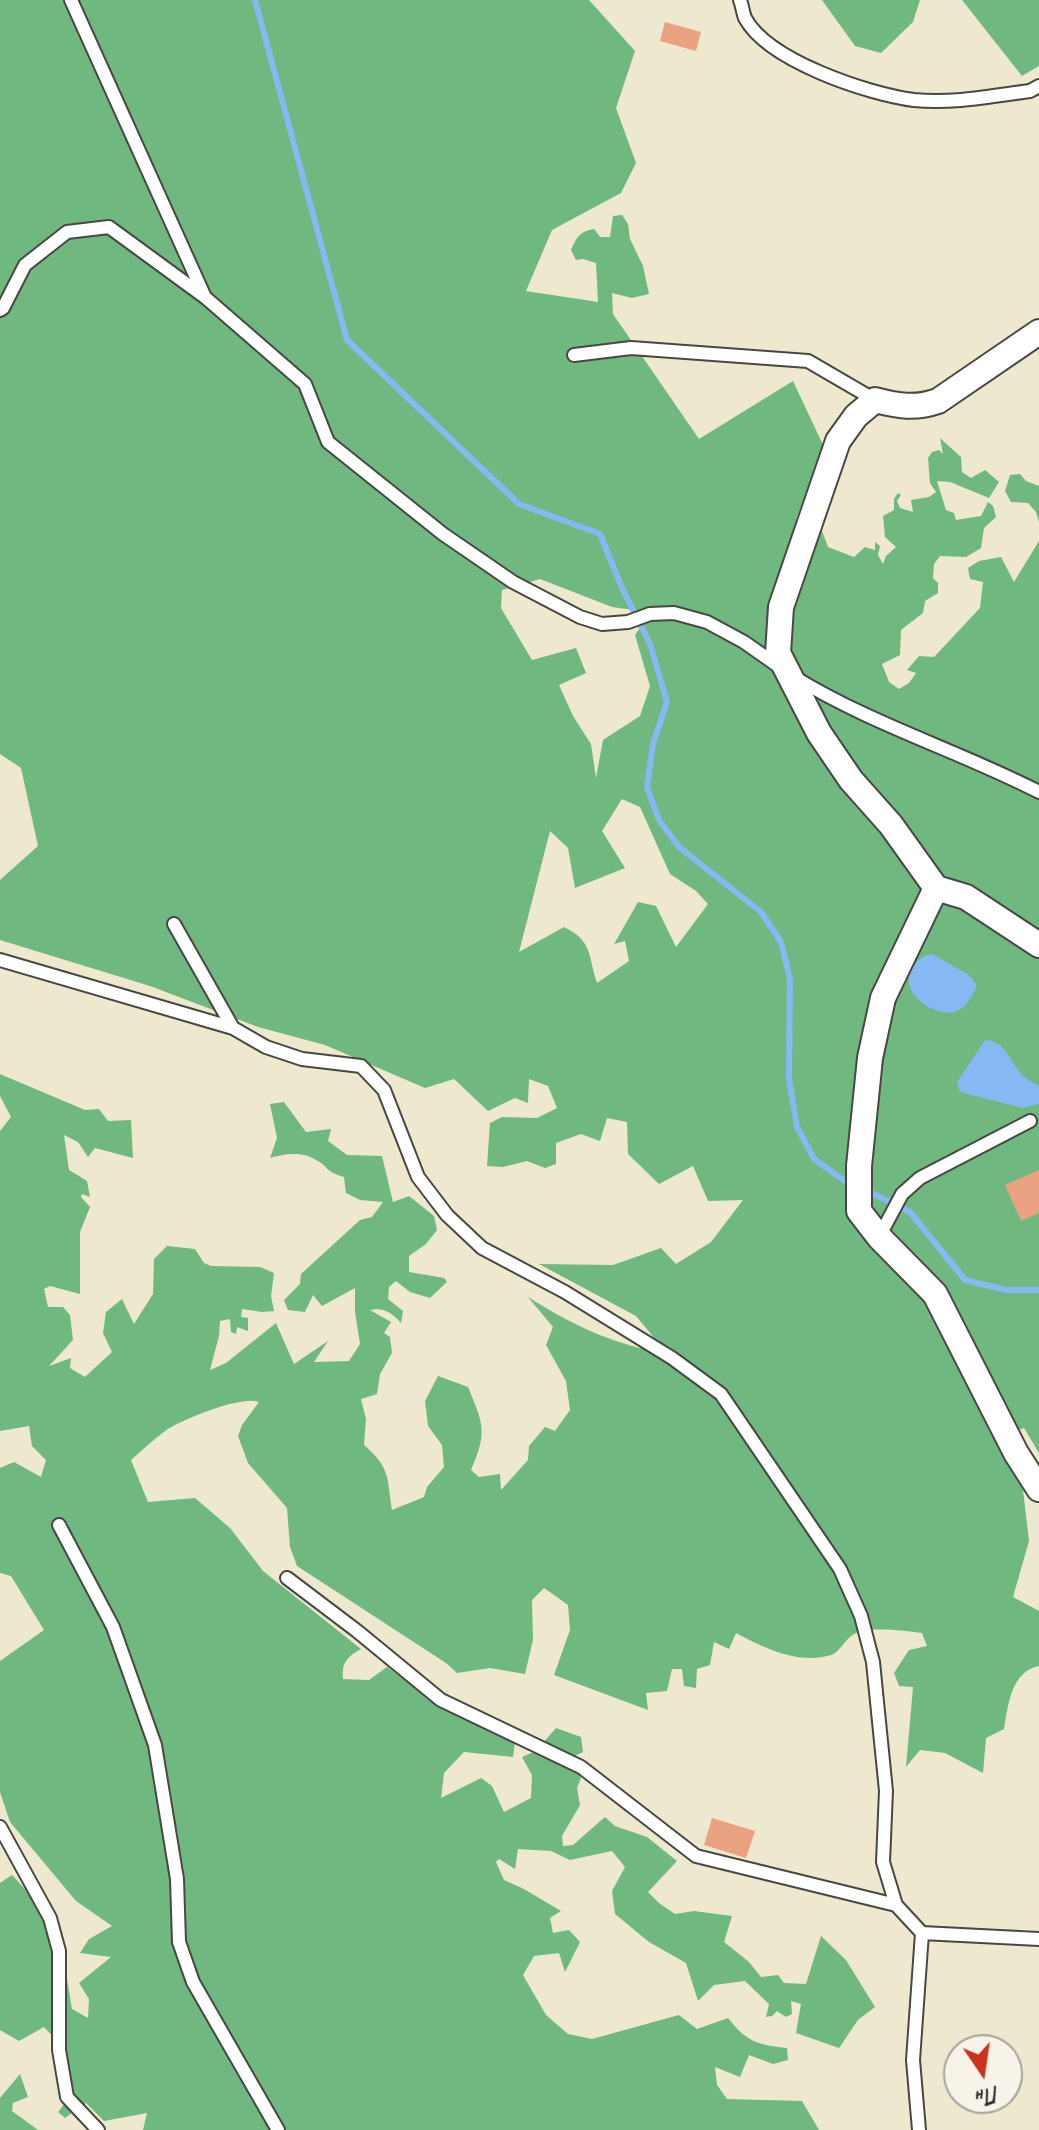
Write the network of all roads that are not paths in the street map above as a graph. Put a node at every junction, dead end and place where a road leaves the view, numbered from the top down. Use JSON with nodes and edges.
{"nodes":[{"id":1,"x":71,"y":0,"type":"edge"},
{"id":2,"x":740,"y":0,"type":"edge"},
{"id":3,"x":1039,"y":86,"type":"edge"},
{"id":4,"x":206,"y":298,"type":"junction"},
{"id":5,"x":0,"y":310,"type":"edge"},
{"id":6,"x":1039,"y":332,"type":"edge"},
{"id":7,"x":574,"y":355,"type":"dead end"},
{"id":8,"x":875,"y":400,"type":"junction"},
{"id":9,"x":788,"y":673,"type":"junction"},
{"id":10,"x":1039,"y":792,"type":"edge"},
{"id":11,"x":936,"y":888,"type":"junction"},
{"id":12,"x":174,"y":924,"type":"dead end"},
{"id":13,"x":1039,"y":945,"type":"edge"},
{"id":14,"x":0,"y":960,"type":"edge"},
{"id":15,"x":233,"y":1028,"type":"junction"},
{"id":16,"x":1030,"y":1121,"type":"dead end"},
{"id":17,"x":879,"y":1237,"type":"junction"},
{"id":18,"x":1039,"y":1489,"type":"edge"},
{"id":19,"x":59,"y":1525,"type":"dead end"},
{"id":20,"x":287,"y":1578,"type":"dead end"},
{"id":21,"x":0,"y":1827,"type":"edge"},
{"id":22,"x":896,"y":1905,"type":"junction"},
{"id":23,"x":922,"y":1933,"type":"junction"},
{"id":24,"x":1039,"y":1939,"type":"edge"},
{"id":25,"x":98,"y":2130,"type":"edge"},
{"id":26,"x":278,"y":2130,"type":"edge"},
{"id":27,"x":919,"y":2130,"type":"edge"}],
"edges":[{"from":1,"to":4,"type":"lane"},
{"from":2,"to":3,"type":"lane"},
{"from":4,"to":5,"type":"lane"},
{"from":4,"to":9,"type":"lane"},
{"from":6,"to":8,"type":"street"},
{"from":7,"to":8,"type":"lane"},
{"from":8,"to":9,"type":"street"},
{"from":9,"to":10,"type":"lane"},
{"from":9,"to":11,"type":"street"},
{"from":11,"to":13,"type":"street"},
{"from":11,"to":17,"type":"street"},
{"from":12,"to":15,"type":"lane"},
{"from":14,"to":15,"type":"lane"},
{"from":15,"to":22,"type":"lane"},
{"from":16,"to":17,"type":"lane"},
{"from":17,"to":18,"type":"street"},
{"from":19,"to":26,"type":"lane"},
{"from":20,"to":22,"type":"lane"},
{"from":21,"to":25,"type":"lane"},
{"from":22,"to":23,"type":"lane"},
{"from":23,"to":24,"type":"lane"},
{"from":23,"to":27,"type":"lane"}]}
